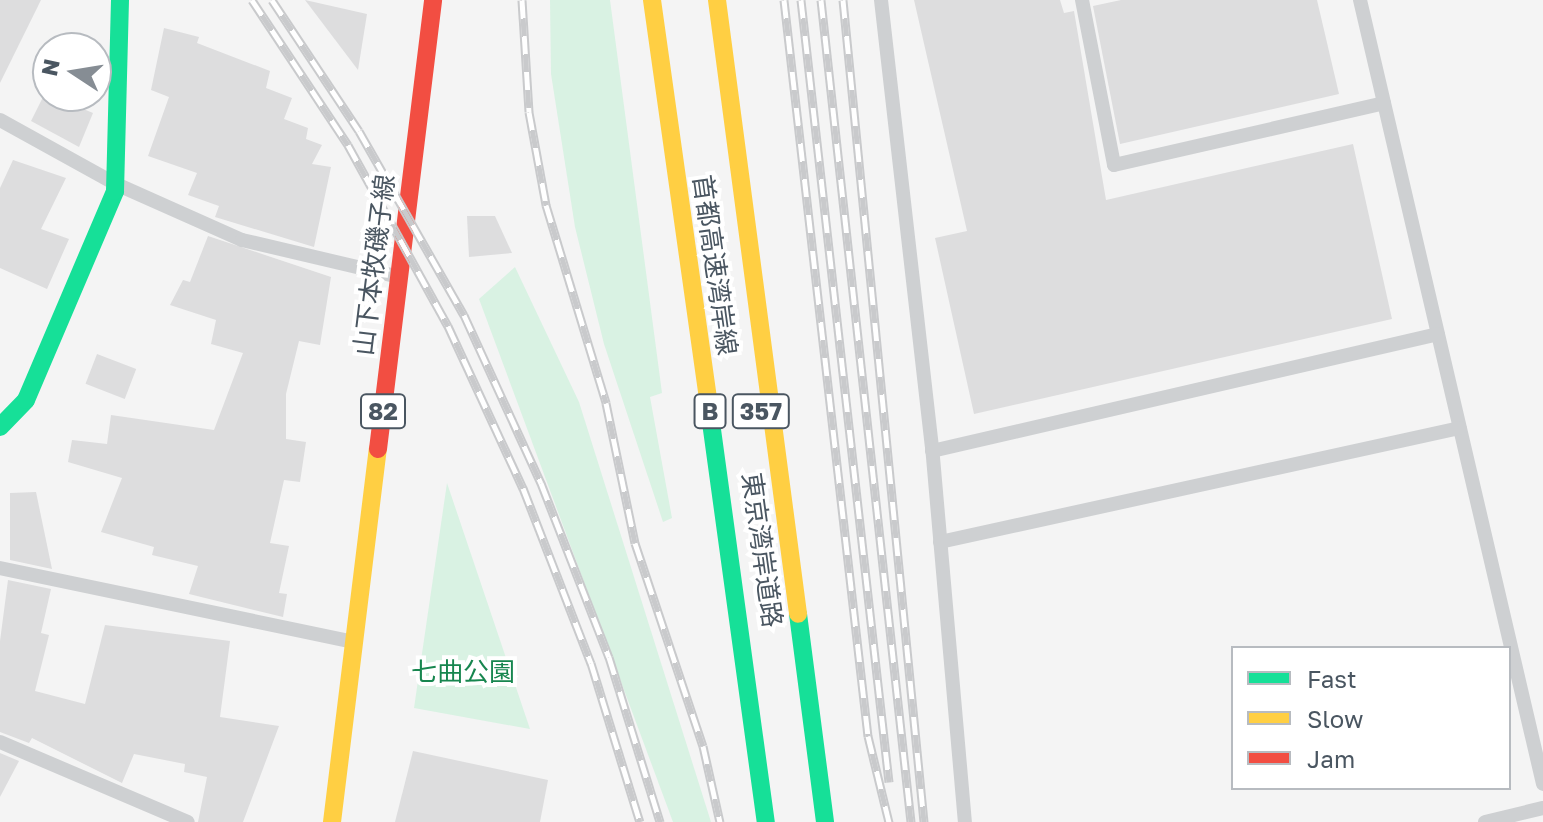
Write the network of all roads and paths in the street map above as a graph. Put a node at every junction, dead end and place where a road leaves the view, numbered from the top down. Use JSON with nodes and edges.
{"nodes":[{"id":1,"x":120,"y":0,"type":"edge"},
{"id":2,"x":433,"y":0,"type":"edge"},
{"id":3,"x":652,"y":0,"type":"edge"},
{"id":4,"x":662,"y":0,"type":"edge"},
{"id":5,"x":709,"y":0,"type":"edge"},
{"id":6,"x":717,"y":0,"type":"edge"},
{"id":7,"x":881,"y":0,"type":"edge"},
{"id":8,"x":1082,"y":0,"type":"edge"},
{"id":9,"x":1360,"y":0,"type":"edge"},
{"id":10,"x":1384,"y":103,"type":"junction"},
{"id":11,"x":0,"y":120,"type":"edge"},
{"id":12,"x":116,"y":184,"type":"junction"},
{"id":13,"x":398,"y":277,"type":"junction"},
{"id":14,"x":1438,"y":334,"type":"junction"},
{"id":15,"x":0,"y":427,"type":"edge"},
{"id":16,"x":1460,"y":428,"type":"junction"},
{"id":17,"x":932,"y":451,"type":"junction"},
{"id":18,"x":940,"y":542,"type":"junction"},
{"id":19,"x":0,"y":568,"type":"edge"},
{"id":20,"x":354,"y":642,"type":"junction"},
{"id":21,"x":1511,"y":646,"type":"edge"},
{"id":22,"x":1511,"y":647,"type":"edge"},
{"id":23,"x":0,"y":742,"type":"edge"},
{"id":24,"x":1543,"y":784,"type":"edge"},
{"id":25,"x":1543,"y":808,"type":"edge"},
{"id":26,"x":188,"y":822,"type":"edge"},
{"id":27,"x":332,"y":822,"type":"edge"},
{"id":28,"x":766,"y":822,"type":"edge"},
{"id":29,"x":774,"y":822,"type":"edge"},
{"id":30,"x":817,"y":822,"type":"edge"},
{"id":31,"x":825,"y":822,"type":"edge"},
{"id":32,"x":965,"y":822,"type":"edge"},
{"id":33,"x":1485,"y":822,"type":"edge"}],
"edges":[{"from":1,"to":12,"type":"main road"},
{"from":2,"to":13,"type":"main road","name":"山下本牧磯子線","number":"82"},
{"from":3,"to":28,"type":"main road","name":"首都高速湾岸線","number":"B"},
{"from":4,"to":29,"type":"main road","name":"東京湾岸道路","number":"357"},
{"from":5,"to":30,"type":"main road","name":"東京湾岸道路","number":"357"},
{"from":6,"to":31,"type":"main road","name":"首都高速湾岸線","number":"B"},
{"from":7,"to":17,"type":"lane"},
{"from":8,"to":10,"type":"lane"},
{"from":9,"to":10,"type":"lane"},
{"from":10,"to":14,"type":"lane"},
{"from":11,"to":12,"type":"lane"},
{"from":12,"to":13,"type":"lane"},
{"from":12,"to":15,"type":"main road"},
{"from":13,"to":20,"type":"main road","name":"山下本牧磯子線","number":"82"},
{"from":14,"to":16,"type":"lane"},
{"from":14,"to":17,"type":"lane"},
{"from":16,"to":18,"type":"lane"},
{"from":16,"to":21,"type":"lane"},
{"from":17,"to":18,"type":"lane"},
{"from":18,"to":32,"type":"lane"},
{"from":19,"to":20,"type":"lane"},
{"from":20,"to":27,"type":"main road","name":"山下本牧磯子線","number":"82"},
{"from":22,"to":24,"type":"lane"},
{"from":23,"to":26,"type":"lane"},
{"from":25,"to":33,"type":"lane"}]}
